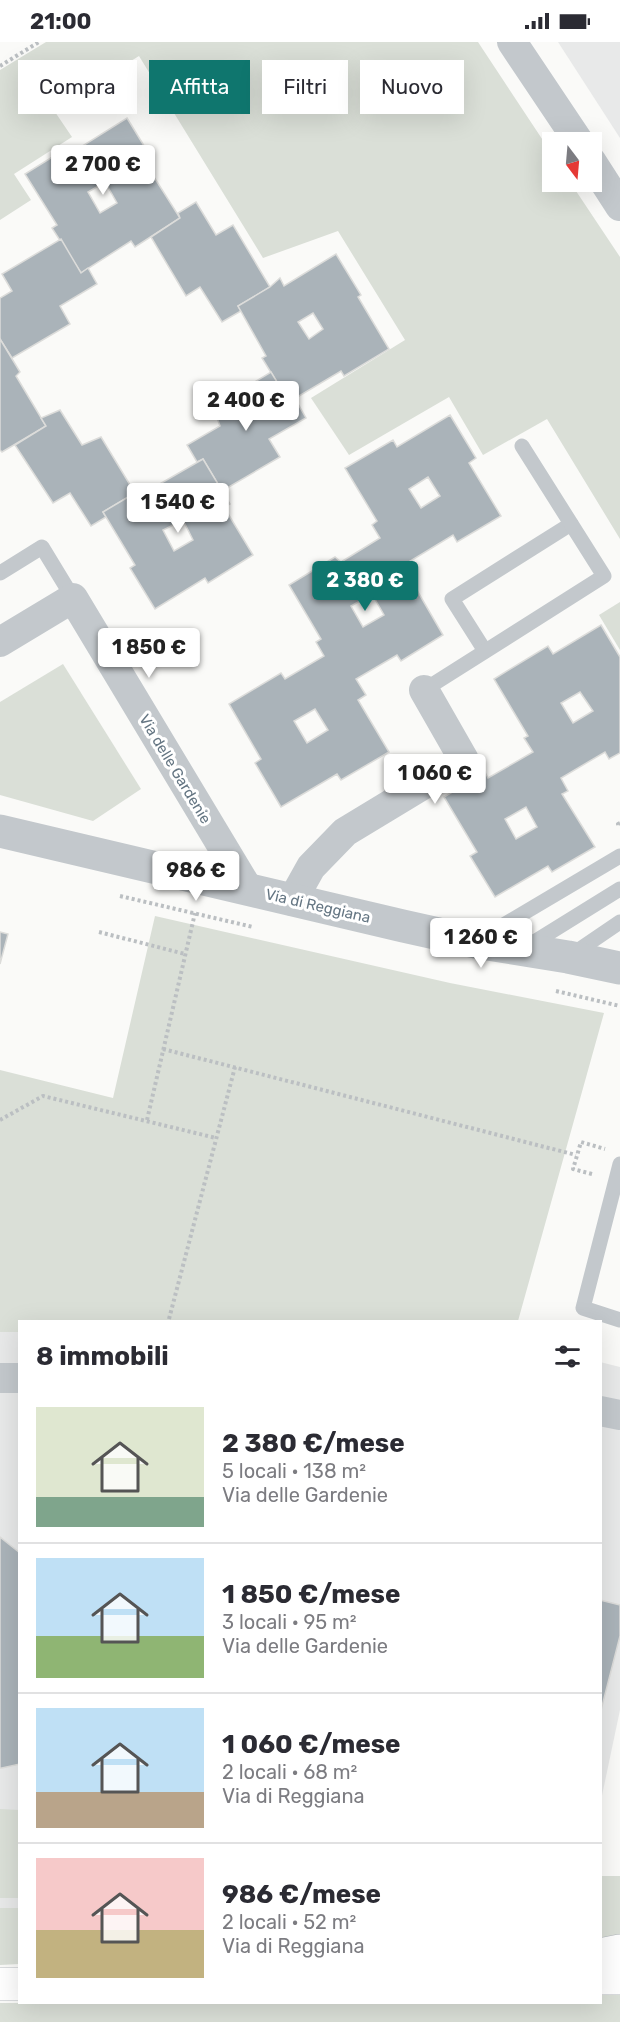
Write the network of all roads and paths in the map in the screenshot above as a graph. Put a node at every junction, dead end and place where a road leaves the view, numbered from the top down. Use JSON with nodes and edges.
{"nodes":[{"id":1,"x":39,"y":42,"type":"edge"},
{"id":2,"x":512,"y":42,"type":"edge"},
{"id":3,"x":0,"y":66,"type":"edge"},
{"id":4,"x":572,"y":132,"type":"edge"},
{"id":5,"x":602,"y":178,"type":"edge"},
{"id":6,"x":620,"y":206,"type":"edge"},
{"id":7,"x":522,"y":446,"type":"dead end"},
{"id":8,"x":571,"y":524,"type":"junction"},
{"id":9,"x":0,"y":573,"type":"edge"},
{"id":10,"x":73,"y":598,"type":"junction"},
{"id":11,"x":0,"y":642,"type":"edge"},
{"id":12,"x":485,"y":651,"type":"junction"},
{"id":13,"x":424,"y":690,"type":"joint"},
{"id":14,"x":0,"y":831,"type":"edge"},
{"id":15,"x":620,"y":856,"type":"edge"},
{"id":16,"x":202,"y":878,"type":"junction"},
{"id":17,"x":620,"y":889,"type":"edge"},
{"id":18,"x":248,"y":890,"type":"junction"},
{"id":19,"x":292,"y":901,"type":"junction"},
{"id":20,"x":620,"y":922,"type":"edge"},
{"id":21,"x":99,"y":932,"type":"dead end"},
{"id":22,"x":475,"y":942,"type":"junction"},
{"id":23,"x":523,"y":950,"type":"junction"},
{"id":24,"x":185,"y":954,"type":"junction"},
{"id":25,"x":620,"y":955,"type":"edge"},
{"id":26,"x":568,"y":957,"type":"junction"},
{"id":27,"x":620,"y":968,"type":"edge"},
{"id":28,"x":163,"y":1049,"type":"junction"},
{"id":29,"x":235,"y":1067,"type":"junction"},
{"id":30,"x":0,"y":1120,"type":"edge"},
{"id":31,"x":147,"y":1120,"type":"junction"},
{"id":32,"x":216,"y":1138,"type":"junction"},
{"id":33,"x":610,"y":1150,"type":"dead end"},
{"id":34,"x":576,"y":1155,"type":"junction"},
{"id":35,"x":620,"y":1164,"type":"edge"},
{"id":36,"x":616,"y":1181,"type":"junction"},
{"id":37,"x":169,"y":1319,"type":"dead end"},
{"id":38,"x":620,"y":1320,"type":"edge"},
{"id":39,"x":0,"y":1378,"type":"edge"},
{"id":40,"x":18,"y":1378,"type":"edge"},
{"id":41,"x":602,"y":1411,"type":"edge"},
{"id":42,"x":620,"y":1415,"type":"edge"},
{"id":43,"x":620,"y":1951,"type":"edge"},
{"id":44,"x":602,"y":1954,"type":"edge"},
{"id":45,"x":602,"y":1978,"type":"edge"},
{"id":46,"x":620,"y":1978,"type":"edge"},
{"id":47,"x":0,"y":1984,"type":"edge"},
{"id":48,"x":18,"y":1984,"type":"edge"}],
"edges":[{"from":1,"to":3,"type":"path"},
{"from":2,"to":4,"type":"street"},
{"from":5,"to":6,"type":"street"},
{"from":7,"to":8,"type":"lane"},
{"from":8,"to":12,"type":"lane"},
{"from":8,"to":12,"type":"lane"},
{"from":9,"to":10,"type":"lane"},
{"from":10,"to":11,"type":"street"},
{"from":10,"to":18,"type":"street","name":"Via delle Gardenie"},
{"from":12,"to":13,"type":"lane"},
{"from":13,"to":19,"type":"street"},
{"from":14,"to":16,"type":"street","name":"Via di Reggiana"},
{"from":15,"to":22,"type":"lane"},
{"from":16,"to":18,"type":"street","name":"Via di Reggiana"},
{"from":16,"to":24,"type":"path"},
{"from":17,"to":23,"type":"lane"},
{"from":18,"to":19,"type":"street","name":"Via di Reggiana"},
{"from":19,"to":22,"type":"street","name":"Via di Reggiana"},
{"from":20,"to":26,"type":"lane"},
{"from":21,"to":24,"type":"path"},
{"from":22,"to":23,"type":"street","name":"Via di Reggiana"},
{"from":23,"to":26,"type":"street","name":"Via di Reggiana"},
{"from":24,"to":28,"type":"path"},
{"from":25,"to":26,"type":"street","name":"Via di Reggiana"},
{"from":26,"to":27,"type":"street","name":"Via di Reggiana"},
{"from":28,"to":29,"type":"path"},
{"from":28,"to":31,"type":"path"},
{"from":29,"to":32,"type":"path"},
{"from":29,"to":34,"type":"path"},
{"from":30,"to":31,"type":"path"},
{"from":31,"to":32,"type":"path"},
{"from":32,"to":37,"type":"path"},
{"from":33,"to":34,"type":"path"},
{"from":34,"to":36,"type":"path"},
{"from":35,"to":36,"type":"lane"},
{"from":36,"to":38,"type":"lane"},
{"from":39,"to":40,"type":"street"},
{"from":41,"to":42,"type":"street"},
{"from":43,"to":44,"type":"highway"},
{"from":45,"to":46,"type":"highway"},
{"from":47,"to":48,"type":"highway"}]}
